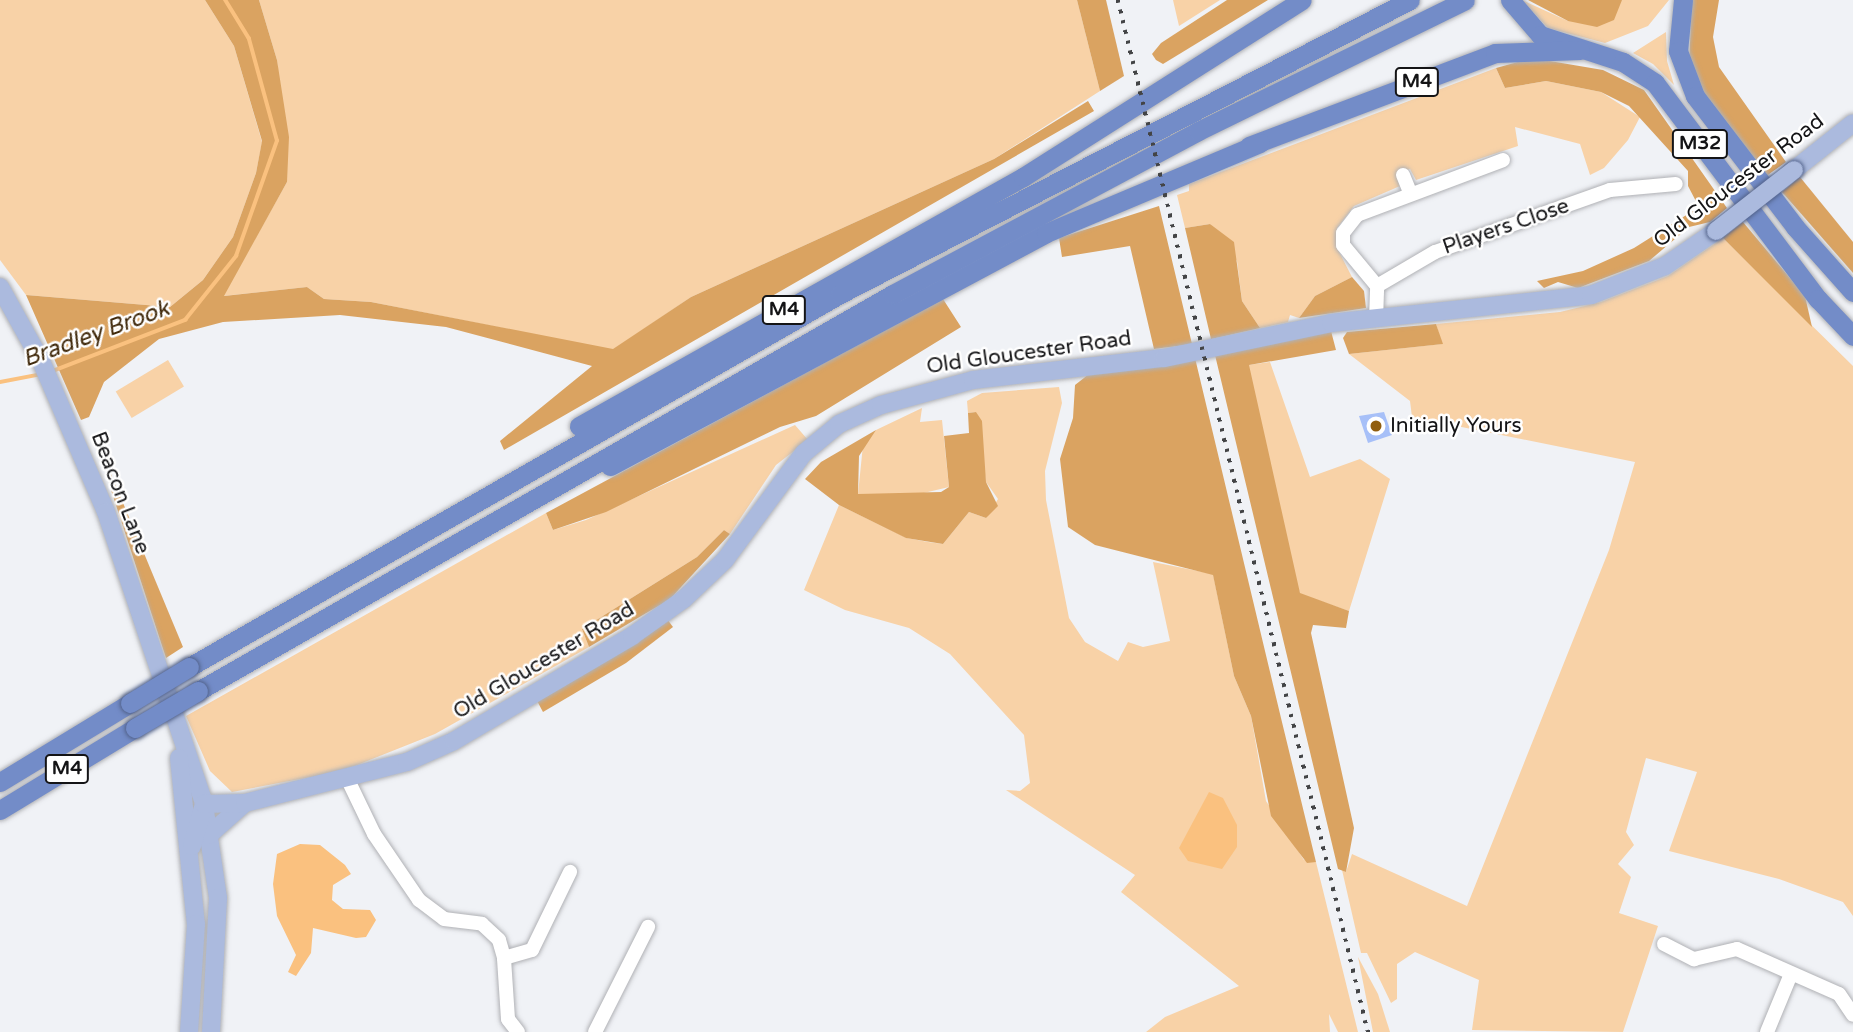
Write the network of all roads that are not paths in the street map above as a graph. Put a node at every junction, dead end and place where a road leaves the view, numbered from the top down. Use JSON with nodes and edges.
{"nodes":[{"id":1,"x":1302,"y":0,"type":"edge"},
{"id":2,"x":1410,"y":0,"type":"edge"},
{"id":3,"x":1510,"y":0,"type":"edge"},
{"id":4,"x":1683,"y":0,"type":"edge"},
{"id":5,"x":1462,"y":2,"type":"edge"},
{"id":6,"x":1580,"y":50,"type":"junction"},
{"id":7,"x":1853,"y":123,"type":"edge"},
{"id":8,"x":1260,"y":143,"type":"junction"},
{"id":9,"x":1503,"y":160,"type":"dead end"},
{"id":10,"x":1404,"y":174,"type":"dead end"},
{"id":11,"x":1676,"y":184,"type":"dead end"},
{"id":12,"x":1410,"y":192,"type":"junction"},
{"id":13,"x":1798,"y":269,"type":"junction"},
{"id":14,"x":0,"y":286,"type":"edge"},
{"id":15,"x":1377,"y":286,"type":"junction"},
{"id":16,"x":1853,"y":292,"type":"edge"},
{"id":17,"x":893,"y":294,"type":"junction"},
{"id":18,"x":1376,"y":320,"type":"junction"},
{"id":19,"x":1853,"y":323,"type":"edge"},
{"id":20,"x":1853,"y":337,"type":"edge"},
{"id":21,"x":414,"y":563,"type":"junction"},
{"id":22,"x":318,"y":589,"type":"junction"},
{"id":23,"x":174,"y":727,"type":"junction"},
{"id":24,"x":348,"y":780,"type":"junction"},
{"id":25,"x":0,"y":782,"type":"edge"},
{"id":26,"x":246,"y":803,"type":"junction"},
{"id":27,"x":204,"y":804,"type":"junction"},
{"id":28,"x":0,"y":810,"type":"edge"},
{"id":29,"x":209,"y":835,"type":"junction"},
{"id":30,"x":192,"y":846,"type":"junction"},
{"id":31,"x":570,"y":872,"type":"dead end"},
{"id":32,"x":648,"y":927,"type":"dead end"},
{"id":33,"x":1664,"y":944,"type":"dead end"},
{"id":34,"x":504,"y":958,"type":"junction"},
{"id":35,"x":1791,"y":974,"type":"junction"},
{"id":36,"x":1853,"y":1015,"type":"edge"},
{"id":37,"x":189,"y":1032,"type":"edge"},
{"id":38,"x":211,"y":1032,"type":"edge"},
{"id":39,"x":518,"y":1032,"type":"edge"},
{"id":40,"x":595,"y":1032,"type":"edge"},
{"id":41,"x":1767,"y":1032,"type":"edge"}],
"edges":[{"from":1,"to":22,"type":"highway","number":"M4"},
{"from":2,"to":22,"type":"highway","number":"M4"},
{"from":3,"to":6,"type":"highway","number":"M32"},
{"from":4,"to":16,"type":"highway","number":"M32"},
{"from":5,"to":17,"type":"highway","number":"M4"},
{"from":6,"to":8,"type":"highway","number":"M4"},
{"from":6,"to":13,"type":"highway","number":"M32"},
{"from":7,"to":18,"type":"main road","name":"Old Gloucester Road","bridge":true},
{"from":8,"to":17,"type":"highway","number":"M4"},
{"from":8,"to":21,"type":"highway","number":"M4"},
{"from":9,"to":12,"type":"street"},
{"from":10,"to":12,"type":"street"},
{"from":11,"to":15,"type":"street","name":"Players Close"},
{"from":12,"to":15,"type":"street"},
{"from":13,"to":19,"type":"highway","number":"M32"},
{"from":13,"to":20,"type":"highway","number":"M32"},
{"from":14,"to":23,"type":"main road","name":"Beacon Lane"},
{"from":15,"to":18,"type":"street"},
{"from":17,"to":21,"type":"highway","number":"M4"},
{"from":18,"to":24,"type":"main road","name":"Old Gloucester Road"},
{"from":21,"to":28,"type":"highway","number":"M4","bridge":true},
{"from":22,"to":25,"type":"highway","number":"M4","bridge":true},
{"from":23,"to":27,"type":"main road"},
{"from":23,"to":30,"type":"main road"},
{"from":24,"to":26,"type":"main road","name":"Old Gloucester Road"},
{"from":24,"to":34,"type":"street"},
{"from":26,"to":27,"type":"main road","name":"Old Gloucester Road"},
{"from":26,"to":29,"type":"main road","name":"Old Gloucester Road"},
{"from":27,"to":29,"type":"main road"},
{"from":27,"to":30,"type":"main road"},
{"from":29,"to":38,"type":"main road"},
{"from":30,"to":37,"type":"main road"},
{"from":31,"to":34,"type":"street"},
{"from":32,"to":40,"type":"street"},
{"from":33,"to":35,"type":"street"},
{"from":34,"to":39,"type":"street"},
{"from":35,"to":36,"type":"street"},
{"from":35,"to":41,"type":"street"}]}
